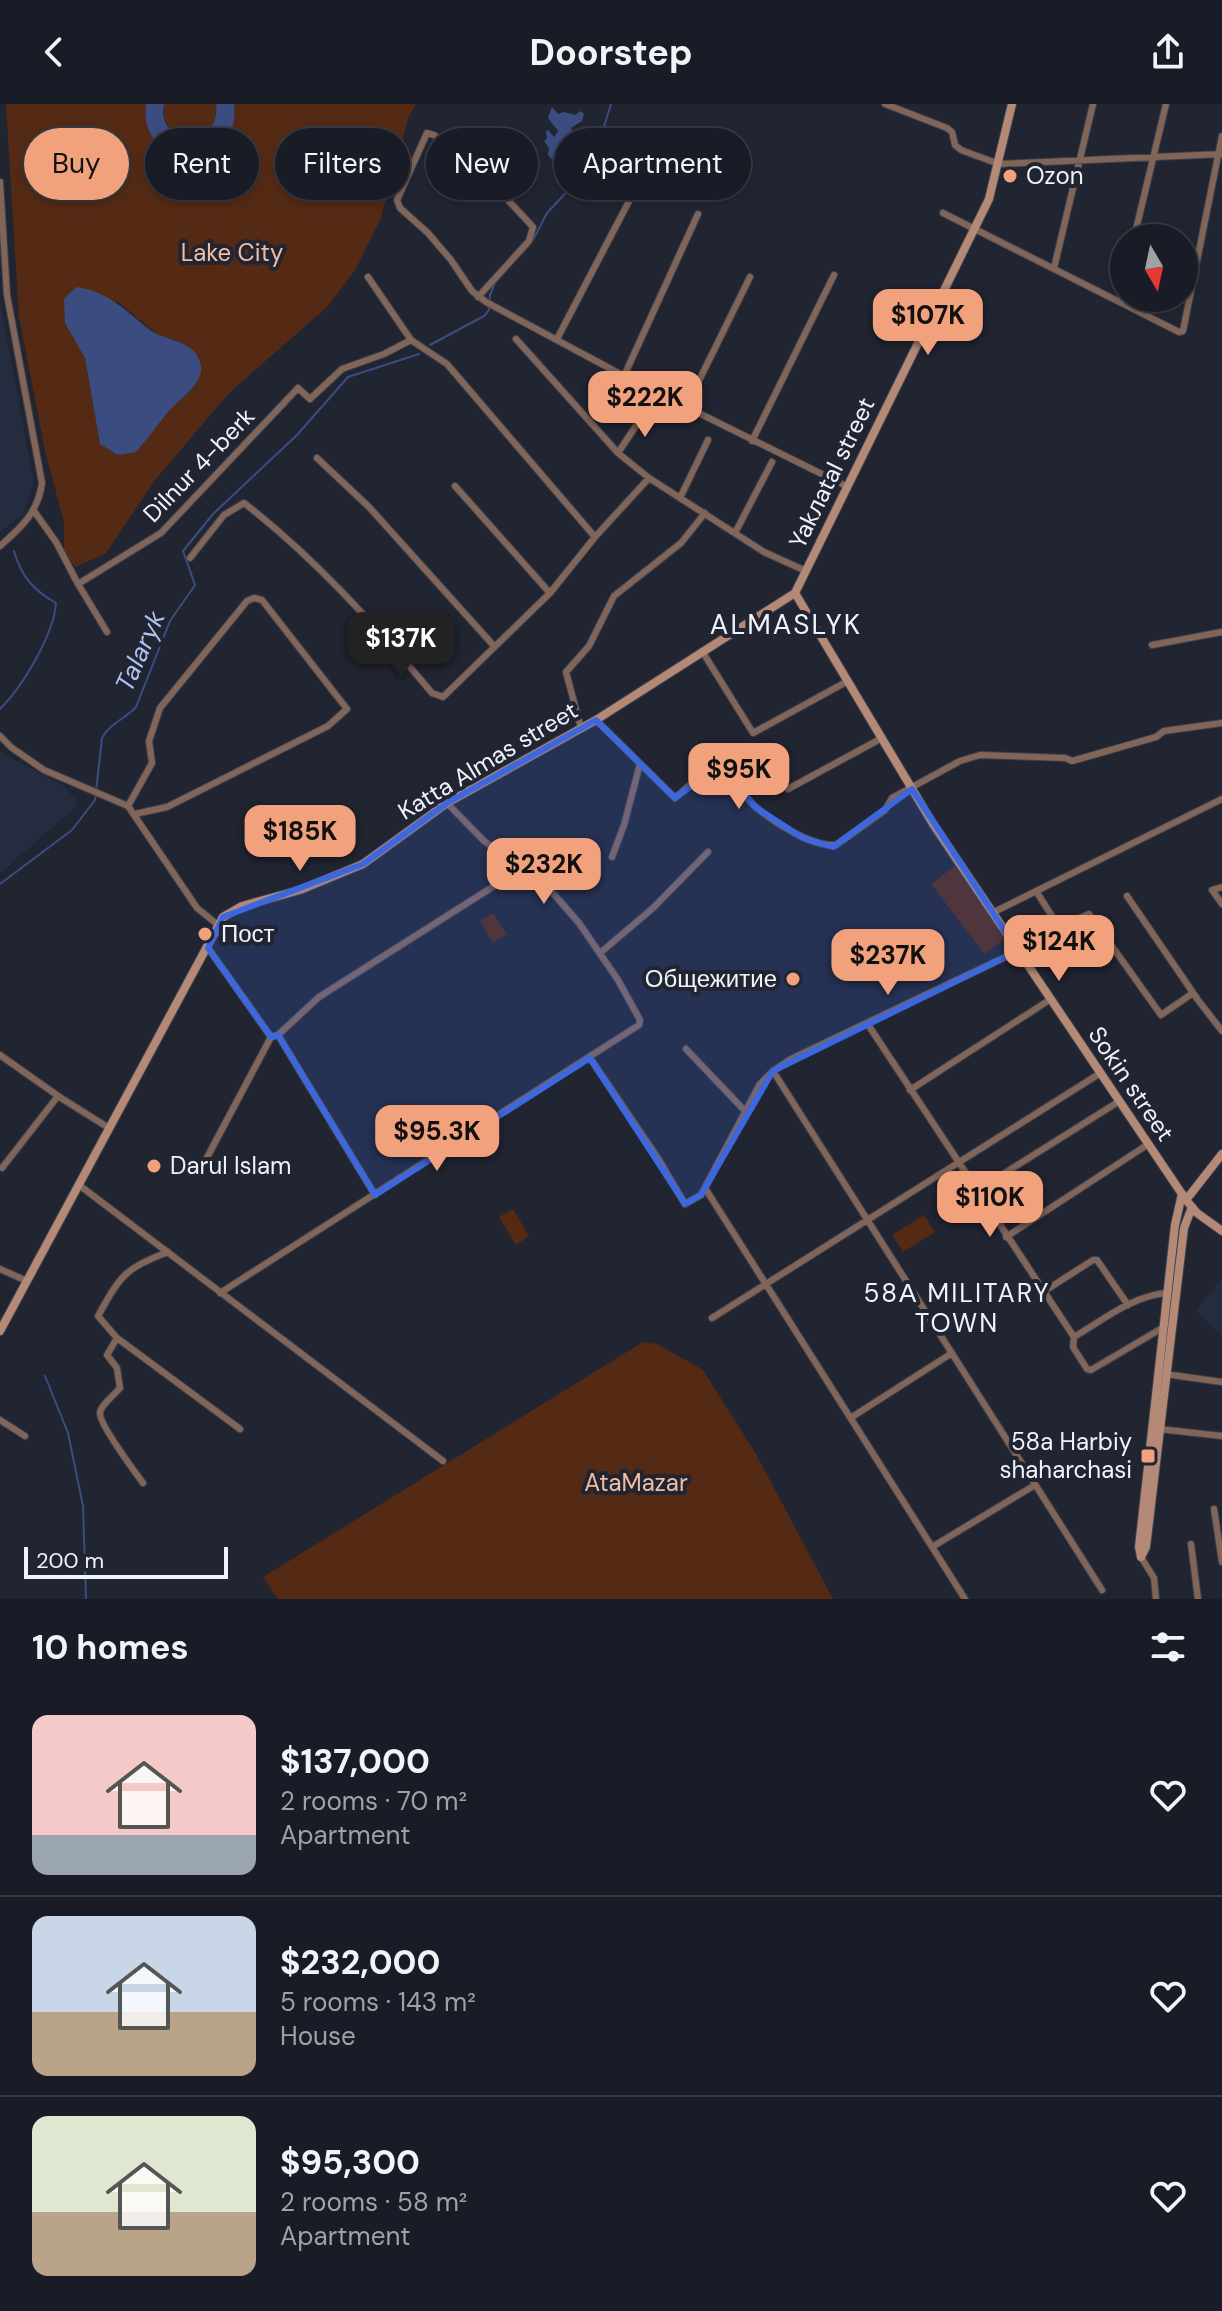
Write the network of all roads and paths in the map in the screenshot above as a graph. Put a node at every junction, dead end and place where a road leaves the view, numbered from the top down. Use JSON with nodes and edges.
{"nodes":[{"id":1,"x":885,"y":104,"type":"edge"},
{"id":2,"x":1012,"y":104,"type":"edge"},
{"id":3,"x":1093,"y":104,"type":"edge"},
{"id":4,"x":1166,"y":104,"type":"edge"},
{"id":5,"x":1222,"y":136,"type":"edge"},
{"id":6,"x":1220,"y":155,"type":"edge"},
{"id":7,"x":1152,"y":159,"type":"junction"},
{"id":8,"x":1079,"y":162,"type":"junction"},
{"id":9,"x":999,"y":164,"type":"junction"},
{"id":10,"x":0,"y":182,"type":"edge"},
{"id":11,"x":630,"y":200,"type":"edge"},
{"id":12,"x":943,"y":213,"type":"dead end"},
{"id":13,"x":698,"y":214,"type":"dead end"},
{"id":14,"x":1137,"y":224,"type":"edge"},
{"id":15,"x":974,"y":229,"type":"junction"},
{"id":16,"x":1198,"y":260,"type":"edge"},
{"id":17,"x":1054,"y":268,"type":"junction"},
{"id":18,"x":834,"y":275,"type":"dead end"},
{"id":19,"x":368,"y":277,"type":"dead end"},
{"id":20,"x":750,"y":277,"type":"dead end"},
{"id":21,"x":478,"y":297,"type":"junction"},
{"id":22,"x":1110,"y":297,"type":"edge"},
{"id":23,"x":1140,"y":312,"type":"edge"},
{"id":24,"x":1187,"y":312,"type":"edge"},
{"id":25,"x":516,"y":339,"type":"dead end"},
{"id":26,"x":557,"y":339,"type":"junction"},
{"id":27,"x":411,"y":340,"type":"junction"},
{"id":28,"x":624,"y":376,"type":"junction"},
{"id":29,"x":686,"y":407,"type":"junction"},
{"id":30,"x":647,"y":409,"type":"dead end"},
{"id":31,"x":708,"y":440,"type":"dead end"},
{"id":32,"x":752,"y":441,"type":"junction"},
{"id":33,"x":618,"y":453,"type":"junction"},
{"id":34,"x":317,"y":458,"type":"dead end"},
{"id":35,"x":772,"y":462,"type":"dead end"},
{"id":36,"x":649,"y":478,"type":"junction"},
{"id":37,"x":455,"y":486,"type":"dead end"},
{"id":38,"x":846,"y":486,"type":"junction"},
{"id":39,"x":680,"y":498,"type":"junction"},
{"id":40,"x":34,"y":511,"type":"junction"},
{"id":41,"x":705,"y":513,"type":"junction"},
{"id":42,"x":735,"y":533,"type":"junction"},
{"id":43,"x":595,"y":537,"type":"junction"},
{"id":44,"x":0,"y":546,"type":"edge"},
{"id":45,"x":190,"y":558,"type":"dead end"},
{"id":46,"x":806,"y":571,"type":"junction"},
{"id":47,"x":78,"y":584,"type":"junction"},
{"id":48,"x":550,"y":593,"type":"junction"},
{"id":49,"x":795,"y":593,"type":"junction"},
{"id":50,"x":107,"y":632,"type":"dead end"},
{"id":51,"x":1222,"y":632,"type":"edge"},
{"id":52,"x":1152,"y":645,"type":"dead end"},
{"id":53,"x":494,"y":646,"type":"junction"},
{"id":54,"x":702,"y":651,"type":"junction"},
{"id":55,"x":848,"y":681,"type":"junction"},
{"id":56,"x":596,"y":720,"type":"junction"},
{"id":57,"x":1222,"y":723,"type":"edge"},
{"id":58,"x":581,"y":728,"type":"junction"},
{"id":59,"x":0,"y":736,"type":"edge"},
{"id":60,"x":882,"y":738,"type":"junction"},
{"id":61,"x":640,"y":764,"type":"junction"},
{"id":62,"x":788,"y":789,"type":"dead end"},
{"id":63,"x":912,"y":789,"type":"junction"},
{"id":64,"x":1222,"y":799,"type":"edge"},
{"id":65,"x":447,"y":803,"type":"junction"},
{"id":66,"x":128,"y":806,"type":"junction"},
{"id":67,"x":135,"y":814,"type":"junction"},
{"id":68,"x":708,"y":852,"type":"dead end"},
{"id":69,"x":612,"y":857,"type":"dead end"},
{"id":70,"x":518,"y":866,"type":"junction"},
{"id":71,"x":1222,"y":887,"type":"edge"},
{"id":72,"x":1036,"y":891,"type":"junction"},
{"id":73,"x":1127,"y":896,"type":"dead end"},
{"id":74,"x":1222,"y":904,"type":"edge"},
{"id":75,"x":994,"y":912,"type":"junction"},
{"id":76,"x":218,"y":925,"type":"junction"},
{"id":77,"x":208,"y":948,"type":"junction"},
{"id":78,"x":1018,"y":951,"type":"junction"},
{"id":79,"x":600,"y":953,"type":"junction"},
{"id":80,"x":1193,"y":993,"type":"junction"},
{"id":81,"x":1051,"y":999,"type":"junction"},
{"id":82,"x":867,"y":1023,"type":"junction"},
{"id":83,"x":1222,"y":1031,"type":"edge"},
{"id":84,"x":274,"y":1036,"type":"junction"},
{"id":85,"x":686,"y":1049,"type":"dead end"},
{"id":86,"x":0,"y":1055,"type":"edge"},
{"id":87,"x":590,"y":1058,"type":"junction"},
{"id":88,"x":773,"y":1071,"type":"junction"},
{"id":89,"x":1099,"y":1074,"type":"junction"},
{"id":90,"x":910,"y":1090,"type":"junction"},
{"id":91,"x":58,"y":1096,"type":"junction"},
{"id":92,"x":1118,"y":1102,"type":"junction"},
{"id":93,"x":745,"y":1111,"type":"junction"},
{"id":94,"x":109,"y":1128,"type":"junction"},
{"id":95,"x":1147,"y":1145,"type":"junction"},
{"id":96,"x":1222,"y":1154,"type":"edge"},
{"id":97,"x":957,"y":1162,"type":"junction"},
{"id":98,"x":202,"y":1167,"type":"dead end"},
{"id":99,"x":2,"y":1168,"type":"dead end"},
{"id":100,"x":79,"y":1185,"type":"junction"},
{"id":101,"x":705,"y":1188,"type":"junction"},
{"id":102,"x":976,"y":1191,"type":"junction"},
{"id":103,"x":375,"y":1195,"type":"junction"},
{"id":104,"x":1186,"y":1201,"type":"junction"},
{"id":105,"x":866,"y":1219,"type":"junction"},
{"id":106,"x":1222,"y":1231,"type":"edge"},
{"id":107,"x":1006,"y":1237,"type":"junction"},
{"id":108,"x":168,"y":1252,"type":"junction"},
{"id":109,"x":0,"y":1269,"type":"edge"},
{"id":110,"x":27,"y":1281,"type":"junction"},
{"id":111,"x":767,"y":1283,"type":"junction"},
{"id":112,"x":1043,"y":1292,"type":"junction"},
{"id":113,"x":220,"y":1293,"type":"junction"},
{"id":114,"x":1168,"y":1293,"type":"junction"},
{"id":115,"x":1128,"y":1305,"type":"junction"},
{"id":116,"x":712,"y":1318,"type":"dead end"},
{"id":117,"x":1164,"y":1327,"type":"junction"},
{"id":118,"x":0,"y":1331,"type":"edge"},
{"id":119,"x":1074,"y":1337,"type":"junction"},
{"id":120,"x":117,"y":1338,"type":"junction"},
{"id":121,"x":952,"y":1353,"type":"junction"},
{"id":122,"x":1165,"y":1374,"type":"junction"},
{"id":123,"x":1222,"y":1382,"type":"edge"},
{"id":124,"x":852,"y":1417,"type":"junction"},
{"id":125,"x":0,"y":1420,"type":"edge"},
{"id":126,"x":240,"y":1429,"type":"dead end"},
{"id":127,"x":1159,"y":1429,"type":"junction"},
{"id":128,"x":25,"y":1436,"type":"dead end"},
{"id":129,"x":1222,"y":1436,"type":"edge"},
{"id":130,"x":443,"y":1461,"type":"dead end"},
{"id":131,"x":143,"y":1483,"type":"dead end"},
{"id":132,"x":1035,"y":1485,"type":"junction"},
{"id":133,"x":1214,"y":1509,"type":"dead end"},
{"id":134,"x":1191,"y":1544,"type":"dead end"},
{"id":135,"x":932,"y":1547,"type":"junction"},
{"id":136,"x":1141,"y":1557,"type":"junction"},
{"id":137,"x":1222,"y":1562,"type":"edge"},
{"id":138,"x":1102,"y":1590,"type":"dead end"},
{"id":139,"x":965,"y":1599,"type":"edge"},
{"id":140,"x":1156,"y":1599,"type":"edge"},
{"id":141,"x":1198,"y":1599,"type":"edge"}],
"edges":[{"from":1,"to":9,"type":"street"},
{"from":2,"to":9,"type":"street","name":"Yakлatal street"},
{"from":3,"to":8,"type":"street"},
{"from":4,"to":7,"type":"street"},
{"from":5,"to":6,"type":"street"},
{"from":6,"to":7,"type":"street"},
{"from":6,"to":16,"type":"street"},
{"from":7,"to":8,"type":"street"},
{"from":7,"to":14,"type":"street"},
{"from":8,"to":9,"type":"street"},
{"from":8,"to":17,"type":"street"},
{"from":9,"to":15,"type":"street","name":"Yakлatal street"},
{"from":10,"to":40,"type":"street"},
{"from":11,"to":26,"type":"street"},
{"from":12,"to":15,"type":"street"},
{"from":13,"to":28,"type":"street"},
{"from":15,"to":17,"type":"street"},
{"from":15,"to":38,"type":"street","name":"Yakлatal street"},
{"from":17,"to":22,"type":"street"},
{"from":18,"to":32,"type":"street"},
{"from":19,"to":27,"type":"street"},
{"from":20,"to":29,"type":"street"},
{"from":21,"to":21,"type":"street"},
{"from":21,"to":26,"type":"street"},
{"from":23,"to":24,"type":"street"},
{"from":25,"to":33,"type":"street"},
{"from":26,"to":28,"type":"street"},
{"from":27,"to":43,"type":"street"},
{"from":27,"to":47,"type":"street","name":"Dilnur 4-berk"},
{"from":28,"to":29,"type":"street"},
{"from":29,"to":32,"type":"street"},
{"from":30,"to":33,"type":"street"},
{"from":31,"to":39,"type":"street"},
{"from":32,"to":38,"type":"street"},
{"from":33,"to":36,"type":"street"},
{"from":34,"to":53,"type":"street"},
{"from":35,"to":42,"type":"street"},
{"from":36,"to":39,"type":"street"},
{"from":36,"to":43,"type":"street"},
{"from":37,"to":48,"type":"street"},
{"from":38,"to":46,"type":"street","name":"Yakлatal street"},
{"from":39,"to":41,"type":"street"},
{"from":40,"to":44,"type":"street"},
{"from":40,"to":47,"type":"street"},
{"from":41,"to":42,"type":"street"},
{"from":41,"to":58,"type":"street"},
{"from":42,"to":46,"type":"street"},
{"from":43,"to":48,"type":"street"},
{"from":45,"to":53,"type":"street"},
{"from":46,"to":49,"type":"street","name":"Yakлatal street"},
{"from":47,"to":50,"type":"street"},
{"from":48,"to":53,"type":"street"},
{"from":49,"to":54,"type":"street","name":"Katta Almas street"},
{"from":49,"to":55,"type":"street","name":"Sokin street"},
{"from":51,"to":52,"type":"street"},
{"from":54,"to":55,"type":"street"},
{"from":54,"to":56,"type":"street","name":"Katta Almas street"},
{"from":55,"to":60,"type":"street","name":"Sokin street"},
{"from":56,"to":58,"type":"street","name":"Katta Almas street"},
{"from":56,"to":61,"type":"street"},
{"from":57,"to":63,"type":"street"},
{"from":58,"to":65,"type":"street","name":"Katta Almas street"},
{"from":59,"to":66,"type":"street"},
{"from":60,"to":62,"type":"street"},
{"from":60,"to":63,"type":"street","name":"Sokin street"},
{"from":61,"to":63,"type":"street"},
{"from":61,"to":69,"type":"street"},
{"from":63,"to":75,"type":"street","name":"Sokin street"},
{"from":64,"to":72,"type":"street"},
{"from":65,"to":70,"type":"street"},
{"from":65,"to":76,"type":"street","name":"Katta Almas street"},
{"from":66,"to":67,"type":"street"},
{"from":66,"to":67,"type":"street"},
{"from":67,"to":76,"type":"street"},
{"from":68,"to":79,"type":"street"},
{"from":70,"to":79,"type":"street"},
{"from":70,"to":84,"type":"street"},
{"from":71,"to":74,"type":"street"},
{"from":72,"to":75,"type":"street"},
{"from":72,"to":80,"type":"street"},
{"from":73,"to":80,"type":"street"},
{"from":75,"to":78,"type":"street","name":"Sokin street"},
{"from":76,"to":77,"type":"street"},
{"from":77,"to":84,"type":"street"},
{"from":77,"to":94,"type":"street"},
{"from":78,"to":81,"type":"street","name":"Sokin street"},
{"from":78,"to":82,"type":"street"},
{"from":79,"to":87,"type":"street"},
{"from":80,"to":83,"type":"street"},
{"from":81,"to":89,"type":"street","name":"Sokin street"},
{"from":81,"to":90,"type":"street"},
{"from":82,"to":88,"type":"street"},
{"from":82,"to":90,"type":"street"},
{"from":84,"to":98,"type":"street"},
{"from":84,"to":103,"type":"street"},
{"from":85,"to":93,"type":"street"},
{"from":86,"to":91,"type":"street"},
{"from":87,"to":101,"type":"street"},
{"from":87,"to":103,"type":"street"},
{"from":88,"to":93,"type":"street"},
{"from":88,"to":105,"type":"street"},
{"from":89,"to":92,"type":"street","name":"Sokin street"},
{"from":89,"to":97,"type":"street"},
{"from":90,"to":97,"type":"street"},
{"from":91,"to":94,"type":"street"},
{"from":91,"to":99,"type":"street"},
{"from":92,"to":95,"type":"street","name":"Sokin street"},
{"from":92,"to":102,"type":"street"},
{"from":93,"to":101,"type":"street"},
{"from":94,"to":100,"type":"street"},
{"from":95,"to":104,"type":"street","name":"Sokin street"},
{"from":95,"to":107,"type":"street"},
{"from":96,"to":104,"type":"street"},
{"from":97,"to":102,"type":"street"},
{"from":97,"to":105,"type":"street"},
{"from":100,"to":108,"type":"street"},
{"from":100,"to":110,"type":"street"},
{"from":101,"to":111,"type":"street"},
{"from":102,"to":107,"type":"street"},
{"from":103,"to":113,"type":"street"},
{"from":104,"to":106,"type":"street","name":"Sokin street"},
{"from":104,"to":114,"type":"street"},
{"from":104,"to":122,"type":"street"},
{"from":105,"to":111,"type":"street"},
{"from":105,"to":121,"type":"street"},
{"from":107,"to":112,"type":"street"},
{"from":108,"to":113,"type":"street"},
{"from":108,"to":120,"type":"street"},
{"from":109,"to":110,"type":"street"},
{"from":110,"to":118,"type":"street"},
{"from":111,"to":116,"type":"street"},
{"from":111,"to":124,"type":"street"},
{"from":112,"to":115,"type":"street"},
{"from":112,"to":119,"type":"street"},
{"from":113,"to":130,"type":"street"},
{"from":114,"to":115,"type":"street"},
{"from":114,"to":117,"type":"street"},
{"from":115,"to":119,"type":"street"},
{"from":117,"to":119,"type":"street"},
{"from":117,"to":136,"type":"street"},
{"from":120,"to":126,"type":"street"},
{"from":120,"to":131,"type":"street"},
{"from":121,"to":124,"type":"street"},
{"from":121,"to":132,"type":"street"},
{"from":122,"to":123,"type":"street"},
{"from":122,"to":127,"type":"street"},
{"from":124,"to":135,"type":"street"},
{"from":125,"to":128,"type":"street"},
{"from":127,"to":129,"type":"street"},
{"from":127,"to":136,"type":"street"},
{"from":132,"to":135,"type":"street"},
{"from":132,"to":138,"type":"street"},
{"from":133,"to":137,"type":"street"},
{"from":134,"to":141,"type":"street"},
{"from":135,"to":139,"type":"street"},
{"from":136,"to":140,"type":"street"}]}
